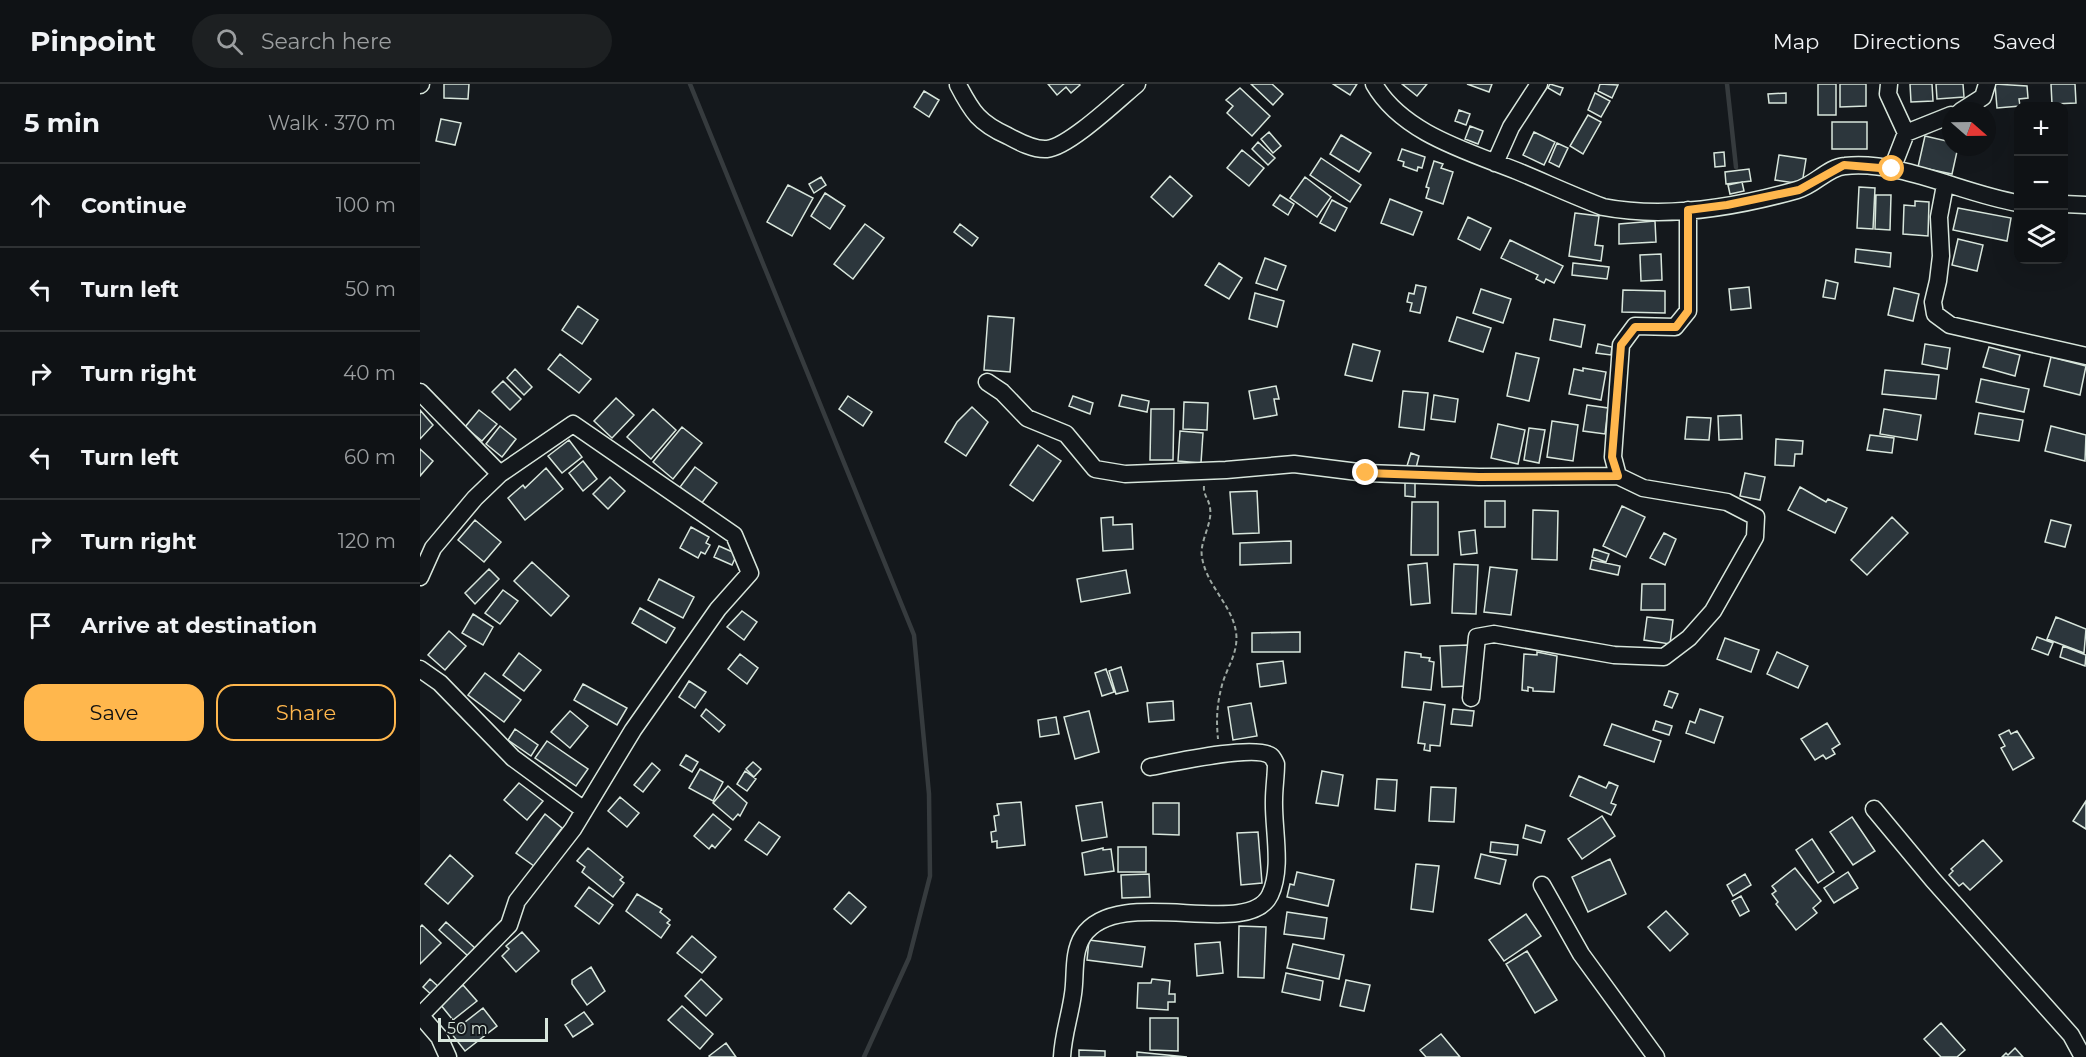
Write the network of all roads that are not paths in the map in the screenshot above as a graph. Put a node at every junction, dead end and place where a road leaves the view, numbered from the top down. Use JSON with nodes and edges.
{"nodes":[{"id":1,"x":1137,"y":84,"type":"edge"},
{"id":2,"x":1374,"y":84,"type":"edge"},
{"id":3,"x":1539,"y":84,"type":"edge"},
{"id":4,"x":1889,"y":84,"type":"edge"},
{"id":5,"x":1987,"y":84,"type":"edge"},
{"id":6,"x":958,"y":85,"type":"edge"},
{"id":7,"x":1976,"y":102,"type":"edge"},
{"id":8,"x":1942,"y":119,"type":"edge"},
{"id":9,"x":1906,"y":133,"type":"junction"},
{"id":10,"x":1495,"y":163,"type":"junction"},
{"id":11,"x":1892,"y":169,"type":"junction"},
{"id":12,"x":1945,"y":184,"type":"junction"},
{"id":13,"x":2014,"y":202,"type":"edge"},
{"id":14,"x":2068,"y":204,"type":"edge"},
{"id":15,"x":2086,"y":205,"type":"edge"},
{"id":16,"x":1688,"y":210,"type":"junction"},
{"id":17,"x":2086,"y":356,"type":"edge"},
{"id":18,"x":987,"y":382,"type":"dead end"},
{"id":19,"x":420,"y":392,"type":"edge"},
{"id":20,"x":500,"y":474,"type":"junction"},
{"id":21,"x":1618,"y":476,"type":"junction"},
{"id":22,"x":420,"y":576,"type":"edge"},
{"id":23,"x":420,"y":669,"type":"edge"},
{"id":24,"x":1471,"y":698,"type":"dead end"},
{"id":25,"x":1150,"y":767,"type":"dead end"},
{"id":26,"x":1874,"y":809,"type":"dead end"},
{"id":27,"x":584,"y":810,"type":"junction"},
{"id":28,"x":1542,"y":885,"type":"dead end"},
{"id":29,"x":420,"y":1016,"type":"edge"},
{"id":30,"x":448,"y":1057,"type":"edge"},
{"id":31,"x":1062,"y":1057,"type":"edge"},
{"id":32,"x":1656,"y":1057,"type":"edge"},
{"id":33,"x":2083,"y":1057,"type":"edge"}],
"edges":[{"from":1,"to":6,"type":"street"},
{"from":2,"to":10,"type":"street"},
{"from":3,"to":10,"type":"street"},
{"from":4,"to":9,"type":"street"},
{"from":5,"to":7,"type":"street"},
{"from":8,"to":9,"type":"street"},
{"from":9,"to":11,"type":"street"},
{"from":10,"to":16,"type":"street"},
{"from":11,"to":12,"type":"street"},
{"from":11,"to":16,"type":"street"},
{"from":12,"to":13,"type":"street"},
{"from":12,"to":17,"type":"street"},
{"from":14,"to":15,"type":"street"},
{"from":16,"to":21,"type":"street"},
{"from":18,"to":21,"type":"street"},
{"from":19,"to":20,"type":"street"},
{"from":20,"to":22,"type":"street"},
{"from":20,"to":27,"type":"street"},
{"from":21,"to":24,"type":"street"},
{"from":23,"to":27,"type":"street"},
{"from":25,"to":31,"type":"street"},
{"from":26,"to":33,"type":"street"},
{"from":27,"to":29,"type":"street"},
{"from":28,"to":32,"type":"street"},
{"from":29,"to":30,"type":"street"}]}
